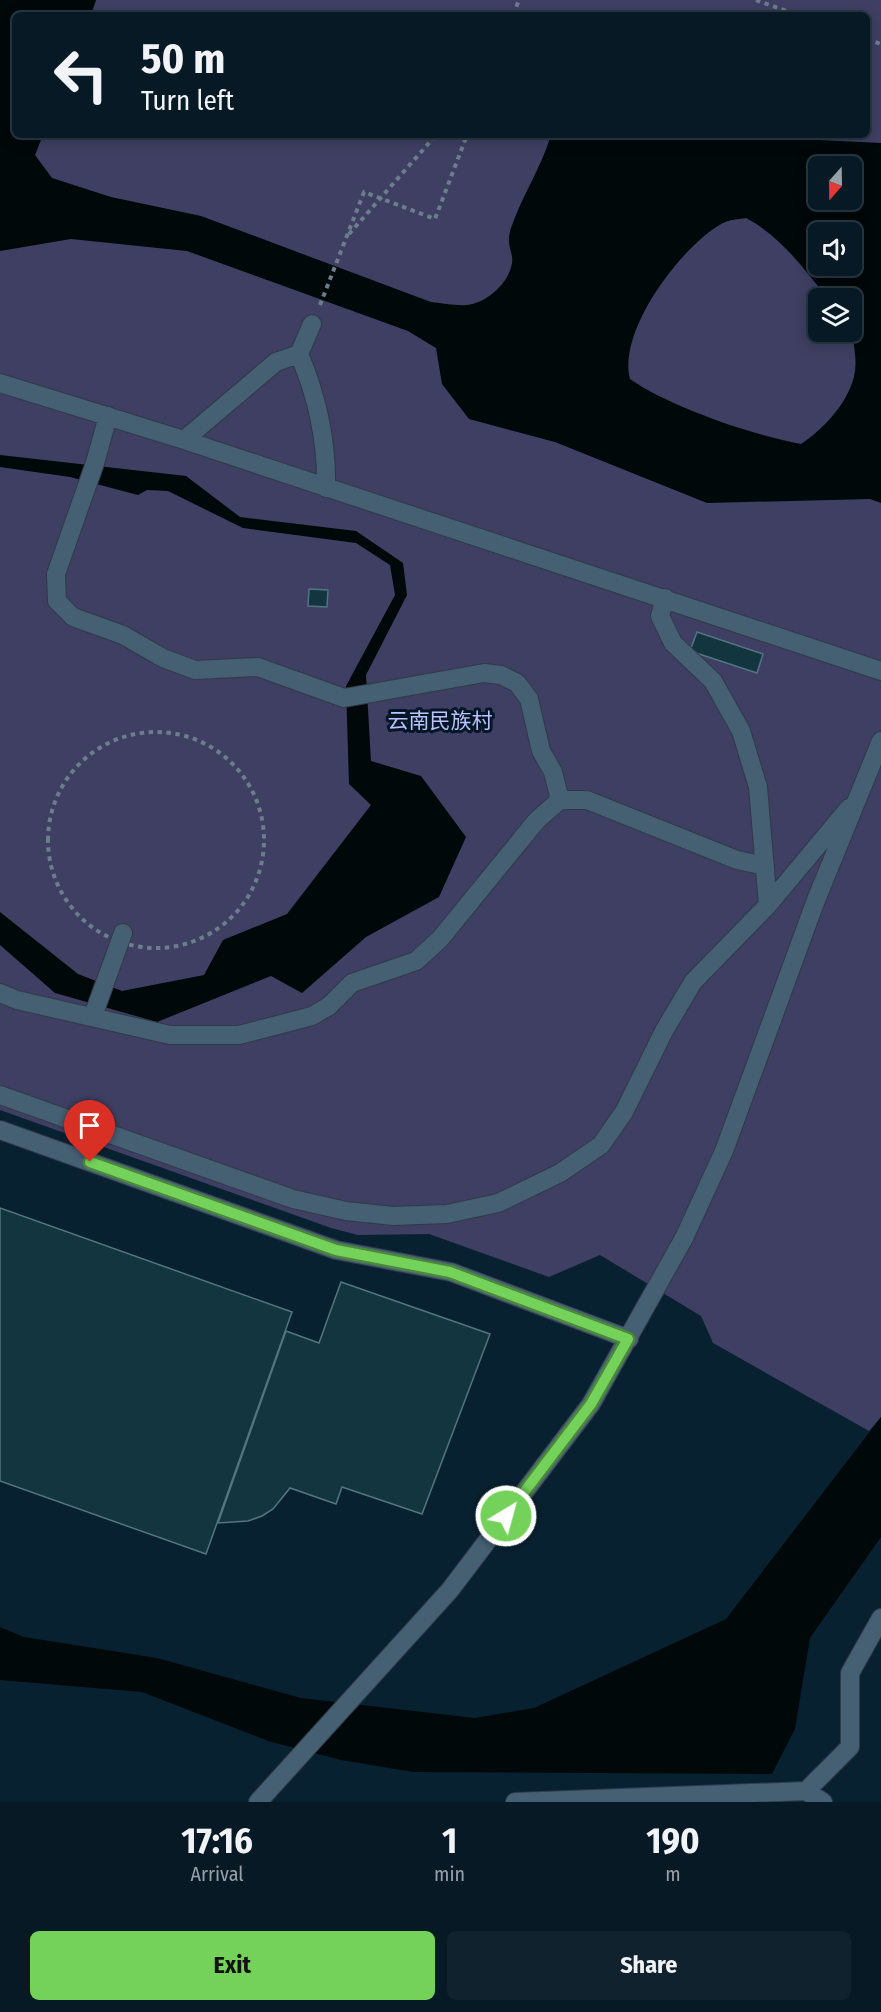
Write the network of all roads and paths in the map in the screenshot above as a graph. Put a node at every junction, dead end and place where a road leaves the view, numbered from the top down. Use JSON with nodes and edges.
{"nodes":[{"id":1,"x":756,"y":0,"type":"edge"},
{"id":2,"x":790,"y":12,"type":"edge"},
{"id":3,"x":433,"y":138,"type":"edge"},
{"id":4,"x":466,"y":138,"type":"edge"},
{"id":5,"x":380,"y":198,"type":"junction"},
{"id":6,"x":347,"y":236,"type":"junction"},
{"id":7,"x":312,"y":324,"type":"joint"},
{"id":8,"x":299,"y":354,"type":"junction"},
{"id":9,"x":0,"y":383,"type":"edge"},
{"id":10,"x":108,"y":416,"type":"junction"},
{"id":11,"x":184,"y":440,"type":"junction"},
{"id":12,"x":326,"y":488,"type":"junction"},
{"id":13,"x":665,"y":598,"type":"junction"},
{"id":14,"x":881,"y":671,"type":"edge"},
{"id":15,"x":881,"y":741,"type":"edge"},
{"id":16,"x":860,"y":795,"type":"junction"},
{"id":17,"x":560,"y":800,"type":"junction"},
{"id":18,"x":765,"y":866,"type":"junction"},
{"id":19,"x":768,"y":905,"type":"junction"},
{"id":20,"x":121,"y":937,"type":"junction"},
{"id":21,"x":0,"y":993,"type":"edge"},
{"id":22,"x":95,"y":1012,"type":"junction"},
{"id":23,"x":0,"y":1095,"type":"edge"},
{"id":24,"x":0,"y":1130,"type":"edge"},
{"id":25,"x":628,"y":1339,"type":"junction"},
{"id":26,"x":881,"y":1618,"type":"edge"},
{"id":27,"x":806,"y":1791,"type":"junction"},
{"id":28,"x":258,"y":1802,"type":"edge"},
{"id":29,"x":515,"y":1802,"type":"edge"},
{"id":30,"x":824,"y":1802,"type":"edge"}],
"edges":[{"from":1,"to":2,"type":"path"},
{"from":3,"to":5,"type":"path"},
{"from":4,"to":5,"type":"path"},
{"from":5,"to":6,"type":"path"},
{"from":5,"to":6,"type":"path"},
{"from":6,"to":7,"type":"path"},
{"from":7,"to":8,"type":"street"},
{"from":8,"to":11,"type":"street"},
{"from":8,"to":12,"type":"street"},
{"from":9,"to":10,"type":"street"},
{"from":10,"to":11,"type":"street"},
{"from":10,"to":17,"type":"street"},
{"from":11,"to":12,"type":"street"},
{"from":12,"to":13,"type":"street"},
{"from":13,"to":14,"type":"street"},
{"from":13,"to":18,"type":"street"},
{"from":15,"to":16,"type":"street"},
{"from":16,"to":19,"type":"street"},
{"from":16,"to":25,"type":"street"},
{"from":17,"to":18,"type":"street"},
{"from":17,"to":22,"type":"street"},
{"from":18,"to":19,"type":"street"},
{"from":19,"to":23,"type":"street"},
{"from":20,"to":20,"type":"path"},
{"from":20,"to":22,"type":"street"},
{"from":21,"to":22,"type":"street"},
{"from":24,"to":25,"type":"street"},
{"from":25,"to":28,"type":"street"},
{"from":26,"to":27,"type":"street"},
{"from":27,"to":29,"type":"street"},
{"from":27,"to":30,"type":"street"}]}
